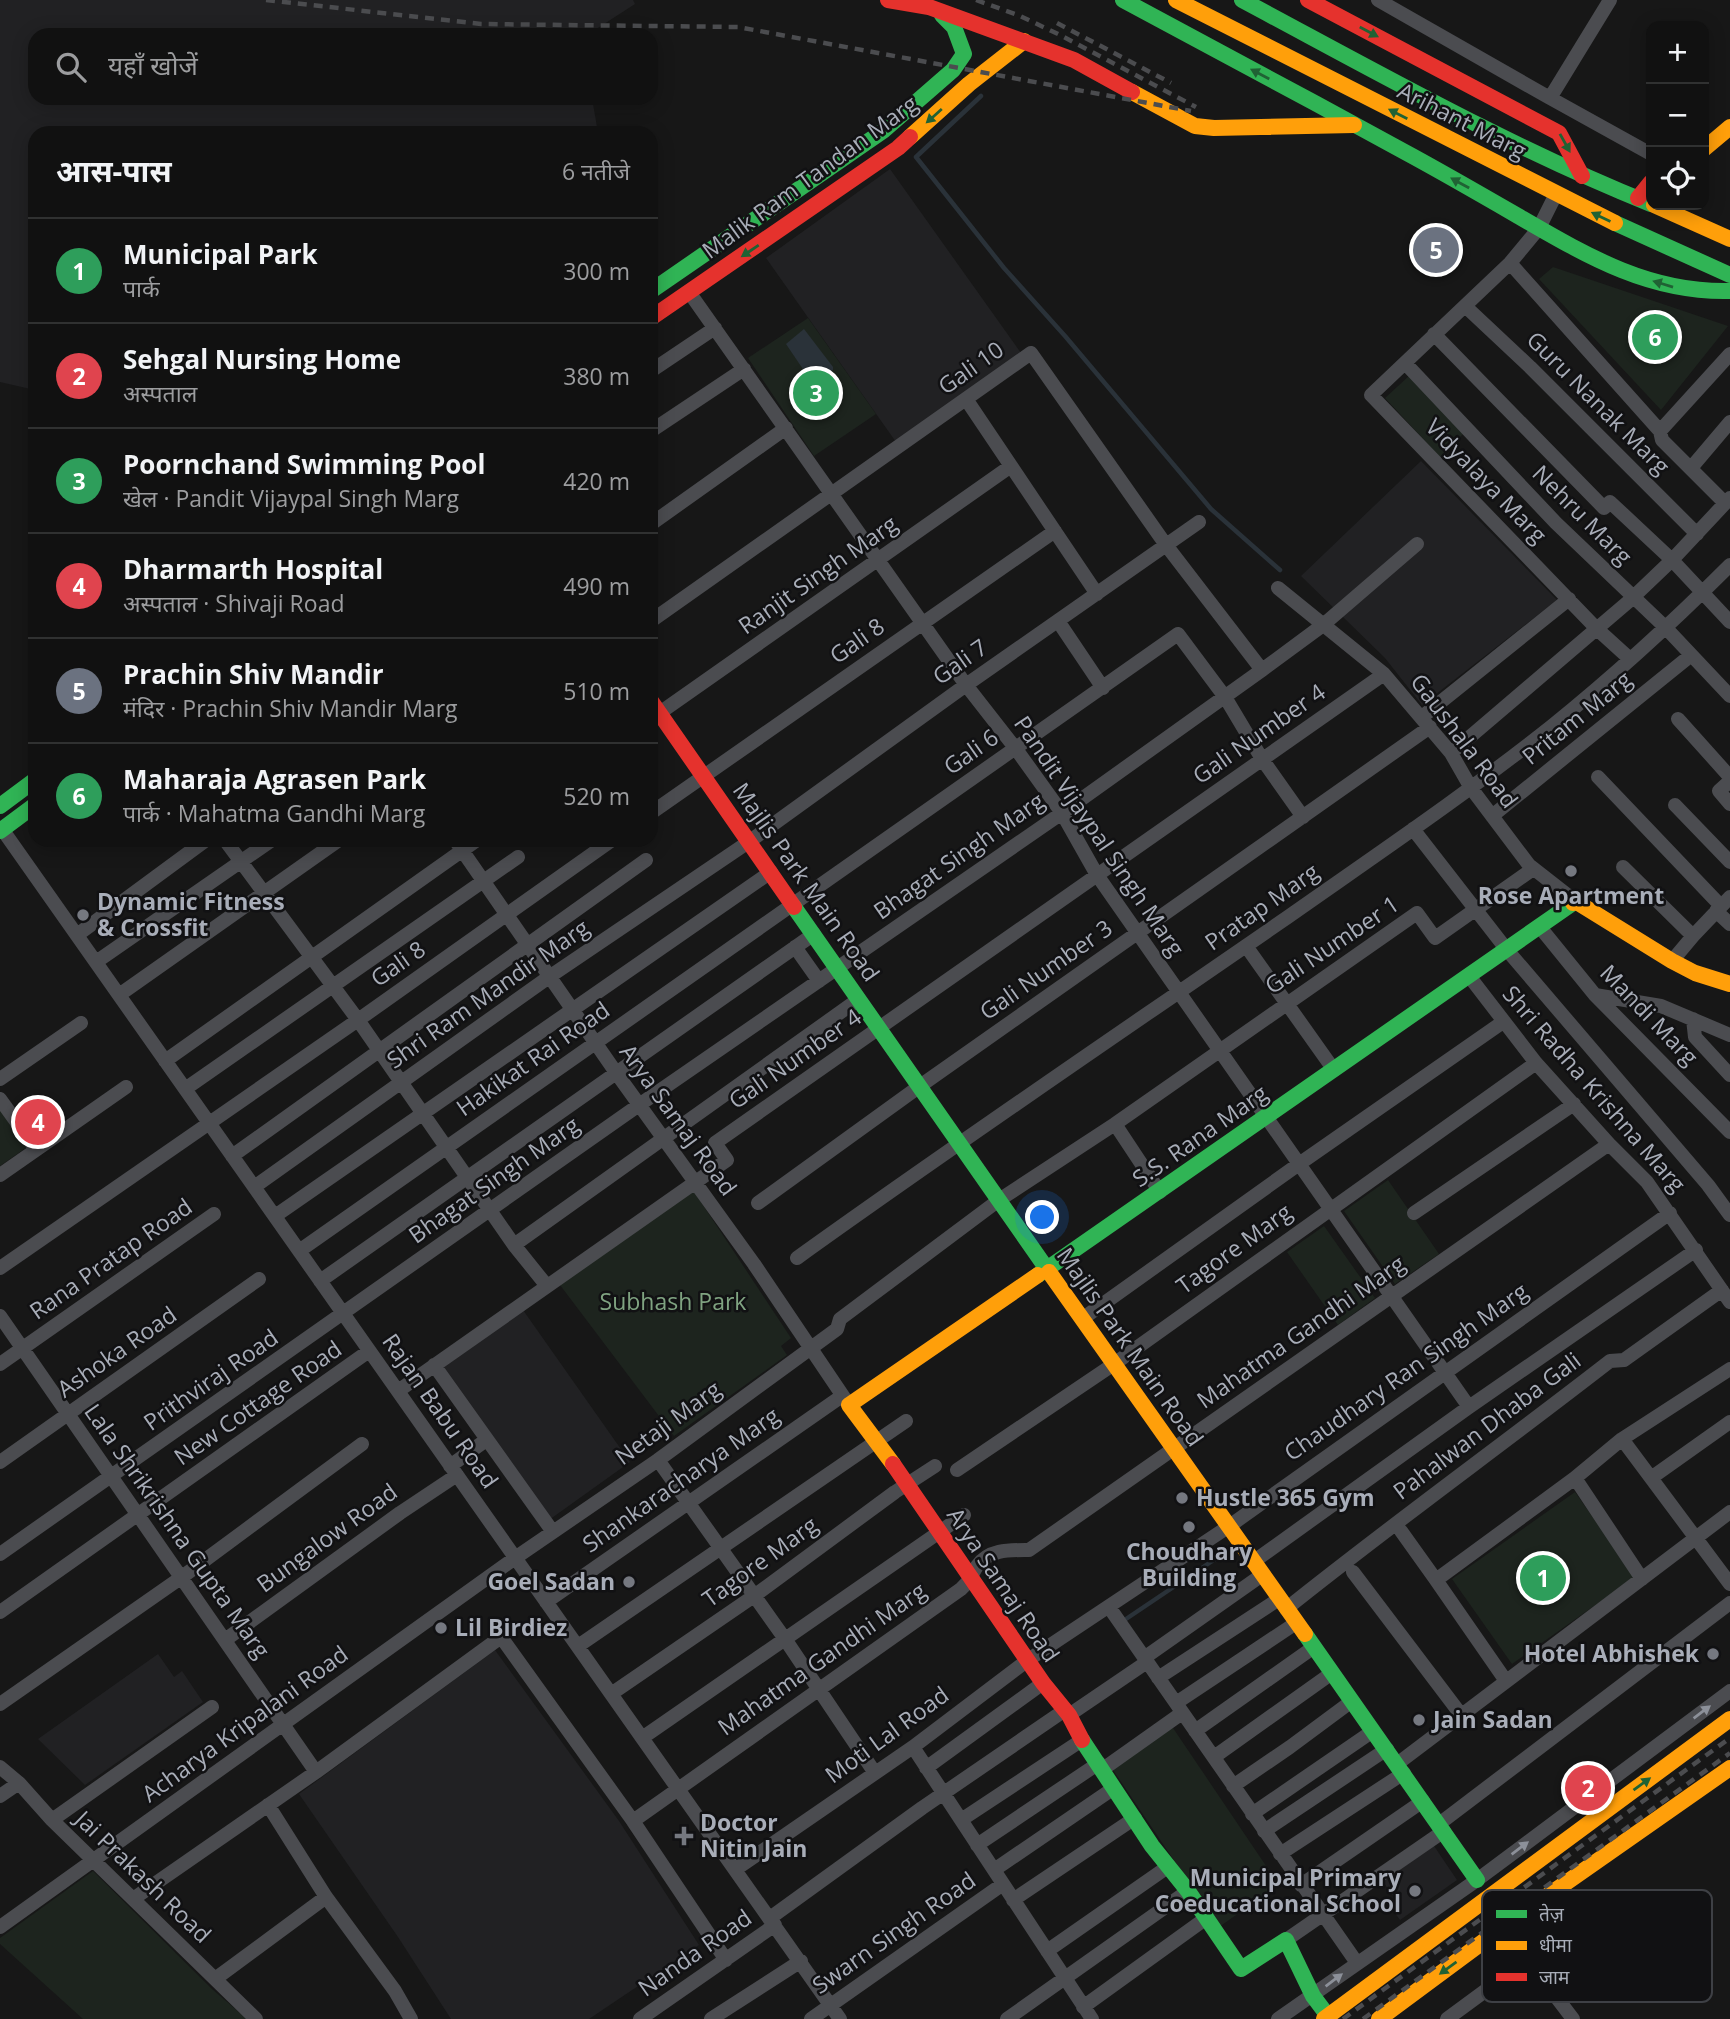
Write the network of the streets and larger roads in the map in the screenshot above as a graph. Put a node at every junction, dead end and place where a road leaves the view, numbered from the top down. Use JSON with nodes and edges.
{"nodes":[{"id":1,"x":888,"y":0,"type":"edge"},
{"id":2,"x":1123,"y":0,"type":"edge"},
{"id":3,"x":1176,"y":0,"type":"edge"},
{"id":4,"x":1242,"y":0,"type":"edge"},
{"id":5,"x":1308,"y":0,"type":"edge"},
{"id":6,"x":1378,"y":0,"type":"edge"},
{"id":7,"x":1610,"y":0,"type":"edge"},
{"id":8,"x":929,"y":7,"type":"junction"},
{"id":9,"x":1024,"y":41,"type":"junction"},
{"id":10,"x":953,"y":70,"type":"junction"},
{"id":11,"x":969,"y":84,"type":"junction"},
{"id":12,"x":1550,"y":98,"type":"junction"},
{"id":13,"x":1730,"y":117,"type":"edge"},
{"id":14,"x":1355,"y":125,"type":"junction"},
{"id":15,"x":1730,"y":127,"type":"edge"},
{"id":16,"x":1709,"y":134,"type":"edge"},
{"id":17,"x":1706,"y":147,"type":"edge"},
{"id":18,"x":1646,"y":150,"type":"edge"},
{"id":19,"x":1582,"y":176,"type":"junction"},
{"id":20,"x":1556,"y":194,"type":"junction"},
{"id":21,"x":1646,"y":201,"type":"edge"},
{"id":22,"x":1666,"y":210,"type":"edge"},
{"id":23,"x":1539,"y":228,"type":"junction"},
{"id":24,"x":1730,"y":239,"type":"edge"},
{"id":25,"x":1510,"y":263,"type":"junction"},
{"id":26,"x":676,"y":274,"type":"junction"},
{"id":27,"x":1730,"y":275,"type":"edge"},
{"id":28,"x":658,"y":286,"type":"edge"},
{"id":29,"x":1730,"y":291,"type":"edge"},
{"id":30,"x":689,"y":292,"type":"junction"},
{"id":31,"x":1465,"y":306,"type":"junction"},
{"id":32,"x":658,"y":313,"type":"edge"},
{"id":33,"x":715,"y":328,"type":"junction"},
{"id":34,"x":1434,"y":334,"type":"junction"},
{"id":35,"x":1730,"y":354,"type":"edge"},
{"id":36,"x":1405,"y":363,"type":"junction"},
{"id":37,"x":658,"y":366,"type":"edge"},
{"id":38,"x":744,"y":369,"type":"junction"},
{"id":39,"x":966,"y":399,"type":"junction"},
{"id":40,"x":1730,"y":422,"type":"edge"},
{"id":41,"x":658,"y":426,"type":"edge"},
{"id":42,"x":786,"y":428,"type":"junction"},
{"id":43,"x":1660,"y":431,"type":"junction"},
{"id":44,"x":1011,"y":466,"type":"junction"},
{"id":45,"x":1692,"y":468,"type":"junction"},
{"id":46,"x":833,"y":495,"type":"junction"},
{"id":47,"x":1728,"y":500,"type":"edge"},
{"id":48,"x":658,"y":519,"type":"edge"},
{"id":49,"x":1199,"y":522,"type":"dead end"},
{"id":50,"x":1055,"y":531,"type":"junction"},
{"id":51,"x":1697,"y":534,"type":"junction"},
{"id":52,"x":1166,"y":544,"type":"junction"},
{"id":53,"x":1417,"y":544,"type":"dead end"},
{"id":54,"x":1672,"y":560,"type":"junction"},
{"id":55,"x":879,"y":561,"type":"junction"},
{"id":56,"x":1730,"y":565,"type":"edge"},
{"id":57,"x":1278,"y":588,"type":"dead end"},
{"id":58,"x":1702,"y":593,"type":"junction"},
{"id":59,"x":1097,"y":594,"type":"junction"},
{"id":60,"x":1632,"y":598,"type":"junction"},
{"id":61,"x":1569,"y":599,"type":"junction"},
{"id":62,"x":658,"y":616,"type":"edge"},
{"id":63,"x":1058,"y":621,"type":"junction"},
{"id":64,"x":1730,"y":622,"type":"edge"},
{"id":65,"x":923,"y":624,"type":"junction"},
{"id":66,"x":1323,"y":625,"type":"junction"},
{"id":67,"x":1665,"y":627,"type":"junction"},
{"id":68,"x":1598,"y":629,"type":"junction"},
{"id":69,"x":1690,"y":656,"type":"junction"},
{"id":70,"x":1630,"y":659,"type":"junction"},
{"id":71,"x":1262,"y":670,"type":"junction"},
{"id":72,"x":1384,"y":674,"type":"junction"},
{"id":73,"x":966,"y":685,"type":"junction"},
{"id":74,"x":1103,"y":688,"type":"junction"},
{"id":75,"x":1730,"y":696,"type":"edge"},
{"id":76,"x":1225,"y":697,"type":"junction"},
{"id":77,"x":658,"y":708,"type":"edge"},
{"id":78,"x":658,"y":716,"type":"edge"},
{"id":79,"x":1678,"y":719,"type":"dead end"},
{"id":80,"x":1426,"y":722,"type":"junction"},
{"id":81,"x":1016,"y":748,"type":"junction"},
{"id":82,"x":1451,"y":753,"type":"junction"},
{"id":83,"x":1262,"y":759,"type":"junction"},
{"id":84,"x":704,"y":776,"type":"junction"},
{"id":85,"x":1598,"y":777,"type":"dead end"},
{"id":86,"x":1730,"y":779,"type":"edge"},
{"id":87,"x":28,"y":785,"type":"edge"},
{"id":88,"x":1471,"y":788,"type":"junction"},
{"id":89,"x":1730,"y":804,"type":"edge"},
{"id":90,"x":1675,"y":805,"type":"dead end"},
{"id":91,"x":0,"y":806,"type":"edge"},
{"id":92,"x":658,"y":808,"type":"edge"},
{"id":93,"x":28,"y":810,"type":"edge"},
{"id":94,"x":1062,"y":813,"type":"junction"},
{"id":95,"x":1492,"y":816,"type":"junction"},
{"id":96,"x":1303,"y":817,"type":"junction"},
{"id":97,"x":1,"y":829,"type":"edge"},
{"id":98,"x":1413,"y":830,"type":"junction"},
{"id":99,"x":750,"y":841,"type":"junction"},
{"id":100,"x":196,"y":847,"type":"edge"},
{"id":101,"x":230,"y":847,"type":"edge"},
{"id":102,"x":262,"y":847,"type":"edge"},
{"id":103,"x":329,"y":847,"type":"edge"},
{"id":104,"x":455,"y":847,"type":"edge"},
{"id":105,"x":459,"y":847,"type":"edge"},
{"id":106,"x":602,"y":847,"type":"edge"},
{"id":107,"x":518,"y":857,"type":"dead end"},
{"id":108,"x":646,"y":860,"type":"dead end"},
{"id":109,"x":241,"y":862,"type":"junction"},
{"id":110,"x":1730,"y":862,"type":"edge"},
{"id":111,"x":1623,"y":867,"type":"dead end"},
{"id":112,"x":1534,"y":869,"type":"junction"},
{"id":113,"x":771,"y":872,"type":"junction"},
{"id":114,"x":1097,"y":875,"type":"junction"},
{"id":115,"x":483,"y":881,"type":"junction"},
{"id":116,"x":264,"y":893,"type":"junction"},
{"id":117,"x":1575,"y":901,"type":"junction"},
{"id":118,"x":793,"y":904,"type":"junction"},
{"id":119,"x":1723,"y":905,"type":"edge"},
{"id":120,"x":1476,"y":909,"type":"junction"},
{"id":121,"x":506,"y":914,"type":"junction"},
{"id":122,"x":1730,"y":925,"type":"edge"},
{"id":123,"x":1539,"y":926,"type":"junction"},
{"id":124,"x":1138,"y":933,"type":"junction"},
{"id":125,"x":814,"y":934,"type":"junction"},
{"id":126,"x":77,"y":935,"type":"junction"},
{"id":127,"x":1693,"y":936,"type":"junction"},
{"id":128,"x":527,"y":944,"type":"junction"},
{"id":129,"x":1246,"y":946,"type":"junction"},
{"id":130,"x":795,"y":947,"type":"junction"},
{"id":131,"x":1507,"y":950,"type":"junction"},
{"id":132,"x":311,"y":958,"type":"junction"},
{"id":133,"x":1672,"y":961,"type":"junction"},
{"id":134,"x":96,"y":962,"type":"junction"},
{"id":135,"x":838,"y":968,"type":"junction"},
{"id":136,"x":1469,"y":976,"type":"junction"},
{"id":137,"x":549,"y":977,"type":"junction"},
{"id":138,"x":819,"y":981,"type":"junction"},
{"id":139,"x":1730,"y":984,"type":"edge"},
{"id":140,"x":332,"y":986,"type":"junction"},
{"id":141,"x":1178,"y":992,"type":"junction"},
{"id":142,"x":119,"y":995,"type":"junction"},
{"id":143,"x":1595,"y":995,"type":"junction"},
{"id":144,"x":859,"y":999,"type":"junction"},
{"id":145,"x":1285,"y":1005,"type":"junction"},
{"id":146,"x":573,"y":1011,"type":"junction"},
{"id":147,"x":358,"y":1020,"type":"junction"},
{"id":148,"x":1693,"y":1020,"type":"junction"},
{"id":149,"x":1503,"y":1022,"type":"junction"},
{"id":150,"x":81,"y":1023,"type":"dead end"},
{"id":151,"x":878,"y":1027,"type":"junction"},
{"id":152,"x":1730,"y":1035,"type":"edge"},
{"id":153,"x":595,"y":1042,"type":"junction"},
{"id":154,"x":379,"y":1049,"type":"junction"},
{"id":155,"x":1219,"y":1050,"type":"junction"},
{"id":156,"x":165,"y":1061,"type":"junction"},
{"id":157,"x":1536,"y":1063,"type":"junction"},
{"id":158,"x":1334,"y":1070,"type":"junction"},
{"id":159,"x":617,"y":1074,"type":"junction"},
{"id":160,"x":1730,"y":1076,"type":"edge"},
{"id":161,"x":0,"y":1080,"type":"edge"},
{"id":162,"x":402,"y":1082,"type":"junction"},
{"id":163,"x":920,"y":1086,"type":"junction"},
{"id":164,"x":127,"y":1087,"type":"dead end"},
{"id":165,"x":185,"y":1089,"type":"junction"},
{"id":166,"x":0,"y":1099,"type":"edge"},
{"id":167,"x":1574,"y":1104,"type":"junction"},
{"id":168,"x":639,"y":1105,"type":"junction"},
{"id":169,"x":424,"y":1114,"type":"junction"},
{"id":170,"x":1268,"y":1117,"type":"junction"},
{"id":171,"x":209,"y":1123,"type":"junction"},
{"id":172,"x":1115,"y":1124,"type":"junction"},
{"id":173,"x":1730,"y":1132,"type":"edge"},
{"id":174,"x":662,"y":1139,"type":"junction"},
{"id":175,"x":959,"y":1142,"type":"junction"},
{"id":176,"x":1609,"y":1144,"type":"junction"},
{"id":177,"x":448,"y":1147,"type":"junction"},
{"id":178,"x":36,"y":1149,"type":"junction"},
{"id":179,"x":232,"y":1156,"type":"junction"},
{"id":180,"x":1299,"y":1164,"type":"junction"},
{"id":181,"x":0,"y":1174,"type":"edge"},
{"id":182,"x":469,"y":1177,"type":"junction"},
{"id":183,"x":695,"y":1181,"type":"junction"},
{"id":184,"x":254,"y":1187,"type":"junction"},
{"id":185,"x":1160,"y":1192,"type":"junction"},
{"id":186,"x":999,"y":1200,"type":"junction"},
{"id":187,"x":758,"y":1203,"type":"dead end"},
{"id":188,"x":1330,"y":1209,"type":"junction"},
{"id":189,"x":492,"y":1210,"type":"junction"},
{"id":190,"x":1413,"y":1213,"type":"dead end"},
{"id":191,"x":1670,"y":1213,"type":"junction"},
{"id":192,"x":214,"y":1214,"type":"dead end"},
{"id":193,"x":1730,"y":1215,"type":"edge"},
{"id":194,"x":275,"y":1216,"type":"junction"},
{"id":195,"x":514,"y":1245,"type":"junction"},
{"id":196,"x":1696,"y":1250,"type":"junction"},
{"id":197,"x":299,"y":1251,"type":"junction"},
{"id":198,"x":797,"y":1258,"type":"dead end"},
{"id":199,"x":0,"y":1268,"type":"edge"},
{"id":200,"x":1047,"y":1269,"type":"junction"},
{"id":201,"x":260,"y":1279,"type":"dead end"},
{"id":202,"x":320,"y":1280,"type":"junction"},
{"id":203,"x":547,"y":1286,"type":"junction"},
{"id":204,"x":1392,"y":1296,"type":"junction"},
{"id":205,"x":1726,"y":1296,"type":"edge"},
{"id":206,"x":344,"y":1314,"type":"junction"},
{"id":207,"x":0,"y":1316,"type":"edge"},
{"id":208,"x":1082,"y":1319,"type":"junction"},
{"id":209,"x":810,"y":1348,"type":"junction"},
{"id":210,"x":23,"y":1349,"type":"junction"},
{"id":211,"x":369,"y":1351,"type":"junction"},
{"id":212,"x":0,"y":1364,"type":"edge"},
{"id":213,"x":1114,"y":1364,"type":"junction"},
{"id":214,"x":434,"y":1365,"type":"junction"},
{"id":215,"x":1730,"y":1368,"type":"edge"},
{"id":216,"x":1444,"y":1371,"type":"junction"},
{"id":217,"x":398,"y":1391,"type":"junction"},
{"id":218,"x":846,"y":1400,"type":"junction"},
{"id":219,"x":1469,"y":1407,"type":"junction"},
{"id":220,"x":68,"y":1414,"type":"junction"},
{"id":221,"x":906,"y":1421,"type":"dead end"},
{"id":222,"x":1730,"y":1422,"type":"edge"},
{"id":223,"x":1622,"y":1438,"type":"junction"},
{"id":224,"x":877,"y":1441,"type":"junction"},
{"id":225,"x":482,"y":1443,"type":"dead end"},
{"id":226,"x":362,"y":1444,"type":"dead end"},
{"id":227,"x":1172,"y":1449,"type":"junction"},
{"id":228,"x":658,"y":1460,"type":"junction"},
{"id":229,"x":0,"y":1462,"type":"edge"},
{"id":230,"x":935,"y":1466,"type":"dead end"},
{"id":231,"x":454,"y":1470,"type":"junction"},
{"id":232,"x":957,"y":1470,"type":"dead end"},
{"id":233,"x":111,"y":1477,"type":"junction"},
{"id":234,"x":1575,"y":1478,"type":"junction"},
{"id":235,"x":1651,"y":1478,"type":"junction"},
{"id":236,"x":906,"y":1484,"type":"junction"},
{"id":237,"x":688,"y":1503,"type":"junction"},
{"id":238,"x":1730,"y":1512,"type":"edge"},
{"id":239,"x":964,"y":1515,"type":"dead end"},
{"id":240,"x":138,"y":1516,"type":"junction"},
{"id":241,"x":1228,"y":1527,"type":"junction"},
{"id":242,"x":939,"y":1531,"type":"junction"},
{"id":243,"x":1401,"y":1531,"type":"dead end"},
{"id":244,"x":553,"y":1532,"type":"junction"},
{"id":245,"x":1696,"y":1538,"type":"junction"},
{"id":246,"x":721,"y":1548,"type":"junction"},
{"id":247,"x":0,"y":1555,"type":"edge"},
{"id":248,"x":515,"y":1558,"type":"junction"},
{"id":249,"x":1257,"y":1569,"type":"junction"},
{"id":250,"x":1353,"y":1572,"type":"dead end"},
{"id":251,"x":182,"y":1577,"type":"junction"},
{"id":252,"x":972,"y":1579,"type":"junction"},
{"id":253,"x":1642,"y":1579,"type":"junction"},
{"id":254,"x":1436,"y":1580,"type":"junction"},
{"id":255,"x":1730,"y":1584,"type":"edge"},
{"id":256,"x":754,"y":1596,"type":"junction"},
{"id":257,"x":546,"y":1602,"type":"junction"},
{"id":258,"x":1730,"y":1603,"type":"edge"},
{"id":259,"x":1282,"y":1604,"type":"junction"},
{"id":260,"x":1109,"y":1607,"type":"junction"},
{"id":261,"x":0,"y":1612,"type":"edge"},
{"id":262,"x":1296,"y":1623,"type":"junction"},
{"id":263,"x":1063,"y":1637,"type":"joint"},
{"id":264,"x":785,"y":1639,"type":"junction"},
{"id":265,"x":225,"y":1640,"type":"junction"},
{"id":266,"x":578,"y":1646,"type":"junction"},
{"id":267,"x":1314,"y":1647,"type":"junction"},
{"id":268,"x":1028,"y":1660,"type":"junction"},
{"id":269,"x":1145,"y":1660,"type":"junction"},
{"id":270,"x":1332,"y":1672,"type":"junction"},
{"id":271,"x":1158,"y":1678,"type":"junction"},
{"id":272,"x":1506,"y":1681,"type":"junction"},
{"id":273,"x":1043,"y":1683,"type":"junction"},
{"id":274,"x":818,"y":1690,"type":"junction"},
{"id":275,"x":1730,"y":1691,"type":"edge"},
{"id":276,"x":611,"y":1694,"type":"junction"},
{"id":277,"x":1352,"y":1701,"type":"junction"},
{"id":278,"x":0,"y":1704,"type":"edge"},
{"id":279,"x":212,"y":1707,"type":"dead end"},
{"id":280,"x":1179,"y":1708,"type":"junction"},
{"id":281,"x":1067,"y":1713,"type":"junction"},
{"id":282,"x":1462,"y":1716,"type":"junction"},
{"id":283,"x":1730,"y":1719,"type":"edge"},
{"id":284,"x":282,"y":1726,"type":"junction"},
{"id":285,"x":1195,"y":1731,"type":"junction"},
{"id":286,"x":1373,"y":1731,"type":"junction"},
{"id":287,"x":642,"y":1738,"type":"junction"},
{"id":288,"x":1082,"y":1740,"type":"junction"},
{"id":289,"x":913,"y":1747,"type":"junction"},
{"id":290,"x":1387,"y":1749,"type":"junction"},
{"id":291,"x":1214,"y":1757,"type":"junction"},
{"id":292,"x":1101,"y":1766,"type":"junction"},
{"id":293,"x":0,"y":1767,"type":"edge"},
{"id":294,"x":926,"y":1768,"type":"junction"},
{"id":295,"x":1730,"y":1768,"type":"edge"},
{"id":296,"x":1401,"y":1769,"type":"junction"},
{"id":297,"x":316,"y":1772,"type":"junction"},
{"id":298,"x":875,"y":1773,"type":"junction"},
{"id":299,"x":19,"y":1783,"type":"junction"},
{"id":300,"x":1233,"y":1786,"type":"junction"},
{"id":301,"x":678,"y":1788,"type":"junction"},
{"id":302,"x":1114,"y":1788,"type":"junction"},
{"id":303,"x":943,"y":1794,"type":"junction"},
{"id":304,"x":0,"y":1796,"type":"edge"},
{"id":305,"x":1423,"y":1801,"type":"junction"},
{"id":306,"x":268,"y":1805,"type":"junction"},
{"id":307,"x":1252,"y":1814,"type":"junction"},
{"id":308,"x":1135,"y":1818,"type":"junction"},
{"id":309,"x":52,"y":1820,"type":"junction"},
{"id":310,"x":961,"y":1820,"type":"junction"},
{"id":311,"x":633,"y":1821,"type":"junction"},
{"id":312,"x":1441,"y":1827,"type":"junction"},
{"id":313,"x":1264,"y":1831,"type":"junction"},
{"id":314,"x":977,"y":1845,"type":"junction"},
{"id":315,"x":1280,"y":1854,"type":"junction"},
{"id":316,"x":93,"y":1861,"type":"junction"},
{"id":317,"x":1170,"y":1866,"type":"junction"},
{"id":318,"x":736,"y":1869,"type":"junction"},
{"id":319,"x":994,"y":1870,"type":"junction"},
{"id":320,"x":1477,"y":1881,"type":"junction"},
{"id":321,"x":1003,"y":1884,"type":"junction"},
{"id":322,"x":1301,"y":1885,"type":"junction"},
{"id":323,"x":1499,"y":1890,"type":"edge"},
{"id":324,"x":1556,"y":1890,"type":"edge"},
{"id":325,"x":1188,"y":1891,"type":"junction"},
{"id":326,"x":326,"y":1897,"type":"junction"},
{"id":327,"x":133,"y":1899,"type":"junction"},
{"id":328,"x":1013,"y":1900,"type":"junction"},
{"id":329,"x":1482,"y":1903,"type":"edge"},
{"id":330,"x":1322,"y":1915,"type":"junction"},
{"id":331,"x":1205,"y":1919,"type":"junction"},
{"id":332,"x":773,"y":1921,"type":"junction"},
{"id":333,"x":0,"y":1927,"type":"edge"},
{"id":334,"x":1286,"y":1940,"type":"junction"},
{"id":335,"x":1482,"y":1943,"type":"edge"},
{"id":336,"x":1047,"y":1951,"type":"junction"},
{"id":337,"x":726,"y":1960,"type":"junction"},
{"id":338,"x":801,"y":1961,"type":"junction"},
{"id":339,"x":1357,"y":1963,"type":"junction"},
{"id":340,"x":1065,"y":1978,"type":"junction"},
{"id":341,"x":215,"y":1979,"type":"junction"},
{"id":342,"x":1482,"y":1994,"type":"edge"},
{"id":343,"x":1313,"y":1996,"type":"junction"},
{"id":344,"x":1478,"y":1997,"type":"junction"},
{"id":345,"x":1560,"y":2002,"type":"edge"},
{"id":346,"x":831,"y":2006,"type":"junction"},
{"id":347,"x":1088,"y":2013,"type":"edge"},
{"id":348,"x":1326,"y":2018,"type":"edge"},
{"id":349,"x":256,"y":2019,"type":"edge"},
{"id":350,"x":411,"y":2019,"type":"edge"},
{"id":351,"x":640,"y":2019,"type":"edge"},
{"id":352,"x":711,"y":2019,"type":"edge"},
{"id":353,"x":811,"y":2019,"type":"edge"},
{"id":354,"x":840,"y":2019,"type":"edge"},
{"id":355,"x":1007,"y":2019,"type":"edge"},
{"id":356,"x":1278,"y":2019,"type":"edge"},
{"id":357,"x":1379,"y":2019,"type":"edge"},
{"id":358,"x":1447,"y":2019,"type":"edge"},
{"id":359,"x":1466,"y":2019,"type":"edge"},
{"id":360,"x":1573,"y":2019,"type":"edge"}],
"edges":[{"from":1,"to":8,"type":"street"},
{"from":14,"to":2,"type":"street","one_way":true},
{"from":20,"to":3,"type":"street","name":"Arihant Marg","one_way":true},
{"from":4,"to":19,"type":"street","name":"Arihant Marg"},
{"from":5,"to":19,"type":"street","one_way":true},
{"from":6,"to":12,"type":"street"},
{"from":7,"to":12,"type":"street"},
{"from":8,"to":9,"type":"street"},
{"from":8,"to":10,"type":"street"},
{"from":9,"to":11,"type":"street","name":"Malik Ram Tandan Marg"},
{"from":9,"to":14,"type":"street"},
{"from":10,"to":11,"type":"street"},
{"from":10,"to":26,"type":"street","name":"Malik Ram Tandan Marg"},
{"from":11,"to":30,"type":"street","name":"Malik Ram Tandan Marg","one_way":true},
{"from":12,"to":18,"type":"street"},
{"from":13,"to":16,"type":"street"},
{"from":23,"to":14,"type":"street","one_way":true},
{"from":15,"to":17,"type":"street"},
{"from":19,"to":21,"type":"street","name":"Arihant Marg"},
{"from":20,"to":23,"type":"street"},
{"from":27,"to":20,"type":"street","name":"Arihant Marg","one_way":true},
{"from":22,"to":24,"type":"street","name":"Arihant Marg"},
{"from":23,"to":25,"type":"street"},
{"from":29,"to":23,"type":"street","one_way":true},
{"from":25,"to":31,"type":"street"},
{"from":25,"to":43,"type":"street"},
{"from":26,"to":28,"type":"street","name":"Malik Ram Tandan Marg"},
{"from":26,"to":30,"type":"street"},
{"from":30,"to":32,"type":"street","name":"Malik Ram Tandan Marg"},
{"from":30,"to":33,"type":"street","name":"Pandit Vijaypal Singh Marg"},
{"from":31,"to":34,"type":"street"},
{"from":31,"to":51,"type":"street","name":"Guru Nanak Marg"},
{"from":33,"to":37,"type":"street"},
{"from":33,"to":38,"type":"street","name":"Pandit Vijaypal Singh Marg"},
{"from":34,"to":36,"type":"street"},
{"from":34,"to":54,"type":"street"},
{"from":35,"to":43,"type":"street"},
{"from":36,"to":60,"type":"street","name":"Nehru Marg"},
{"from":36,"to":61,"type":"street","name":"Vidyalaya Marg"},
{"from":38,"to":41,"type":"street"},
{"from":38,"to":42,"type":"street","name":"Pandit Vijaypal Singh Marg"},
{"from":39,"to":44,"type":"street"},
{"from":39,"to":46,"type":"street","name":"Gali 10"},
{"from":39,"to":52,"type":"street","name":"Gali 10"},
{"from":40,"to":45,"type":"street"},
{"from":42,"to":46,"type":"street","name":"Pandit Vijaypal Singh Marg"},
{"from":42,"to":48,"type":"street"},
{"from":43,"to":45,"type":"street"},
{"from":44,"to":50,"type":"street"},
{"from":44,"to":55,"type":"street","name":"Ranjit Singh Marg"},
{"from":45,"to":47,"type":"street"},
{"from":46,"to":55,"type":"street","name":"Pandit Vijaypal Singh Marg"},
{"from":46,"to":62,"type":"street","name":"Gali 10"},
{"from":47,"to":51,"type":"street"},
{"from":49,"to":52,"type":"street","name":"Gali 7"},
{"from":50,"to":59,"type":"street"},
{"from":50,"to":65,"type":"street","name":"Gali 8"},
{"from":51,"to":54,"type":"street"},
{"from":52,"to":59,"type":"street","name":"Gali 7"},
{"from":52,"to":71,"type":"street","name":"Gali 10"},
{"from":53,"to":66,"type":"street","name":"Bhagat Singh Marg"},
{"from":54,"to":58,"type":"street"},
{"from":54,"to":60,"type":"street"},
{"from":55,"to":65,"type":"street","name":"Pandit Vijaypal Singh Marg"},
{"from":55,"to":77,"type":"street","name":"Ranjit Singh Marg"},
{"from":56,"to":58,"type":"street","name":"Pratap Marg"},
{"from":57,"to":66,"type":"street","name":"Gaushala Road"},
{"from":58,"to":64,"type":"street"},
{"from":58,"to":67,"type":"street","name":"Pratap Marg"},
{"from":59,"to":63,"type":"street","name":"Gali 7"},
{"from":60,"to":67,"type":"street","name":"Nehru Marg"},
{"from":60,"to":68,"type":"street"},
{"from":61,"to":68,"type":"street","name":"Vidyalaya Marg"},
{"from":61,"to":80,"type":"street","name":"Gali Number 3"},
{"from":63,"to":73,"type":"street","name":"Gali 7"},
{"from":63,"to":74,"type":"street"},
{"from":65,"to":73,"type":"street","name":"Pandit Vijaypal Singh Marg"},
{"from":65,"to":84,"type":"street","name":"Gali 8"},
{"from":66,"to":71,"type":"street","name":"Bhagat Singh Marg"},
{"from":66,"to":72,"type":"street","name":"Gaushala Road"},
{"from":67,"to":69,"type":"street","name":"Nehru Marg"},
{"from":67,"to":70,"type":"street","name":"Pratap Marg"},
{"from":68,"to":70,"type":"street","name":"Vidyalaya Marg"},
{"from":68,"to":82,"type":"street"},
{"from":69,"to":75,"type":"street","name":"Nehru Marg"},
{"from":69,"to":95,"type":"street","name":"Pritam Marg"},
{"from":70,"to":88,"type":"street","name":"Pratap Marg"},
{"from":71,"to":76,"type":"street","name":"Bhagat Singh Marg"},
{"from":72,"to":80,"type":"street","name":"Gaushala Road"},
{"from":72,"to":83,"type":"street","name":"Gali Number 4"},
{"from":73,"to":81,"type":"street","name":"Pandit Vijaypal Singh Marg"},
{"from":73,"to":99,"type":"street","name":"Gali 7"},
{"from":74,"to":76,"type":"street","name":"Gali 6"},
{"from":74,"to":81,"type":"street","name":"Gali 6"},
{"from":76,"to":83,"type":"street"},
{"from":76,"to":94,"type":"street","name":"Bhagat Singh Marg"},
{"from":78,"to":84,"type":"street","name":"Majlis Park Main Road"},
{"from":79,"to":86,"type":"street"},
{"from":80,"to":82,"type":"street","name":"Gaushala Road"},
{"from":80,"to":96,"type":"street","name":"Gali Number 3"},
{"from":81,"to":94,"type":"street","name":"Pandit Vijaypal Singh Marg"},
{"from":81,"to":118,"type":"street","name":"Gali 6"},
{"from":82,"to":88,"type":"street","name":"Gaushala Road"},
{"from":83,"to":96,"type":"street"},
{"from":83,"to":114,"type":"street","name":"Gali Number 4"},
{"from":84,"to":92,"type":"street","name":"Gali 8"},
{"from":84,"to":99,"type":"street","name":"Majlis Park Main Road"},
{"from":85,"to":119,"type":"street"},
{"from":86,"to":89,"type":"street"},
{"from":87,"to":91,"type":"street"},
{"from":88,"to":95,"type":"street","name":"Gaushala Road"},
{"from":88,"to":98,"type":"street","name":"Pratap Marg"},
{"from":90,"to":110,"type":"street"},
{"from":93,"to":97,"type":"street"},
{"from":94,"to":114,"type":"street","name":"Pandit Vijaypal Singh Marg"},
{"from":94,"to":135,"type":"street","name":"Bhagat Singh Marg"},
{"from":95,"to":112,"type":"street","name":"Gaushala Road"},
{"from":96,"to":124,"type":"street","name":"Gali Number 3"},
{"from":97,"to":126,"type":"street","name":"Rajan Babu Road"},
{"from":98,"to":120,"type":"street"},
{"from":98,"to":129,"type":"street","name":"Pratap Marg"},
{"from":99,"to":113,"type":"street","name":"Majlis Park Main Road"},
{"from":99,"to":137,"type":"street","name":"Shri Ram Mandir Marg"},
{"from":100,"to":126,"type":"street"},
{"from":101,"to":109,"type":"street"},
{"from":102,"to":109,"type":"street"},
{"from":103,"to":116,"type":"street"},
{"from":104,"to":132,"type":"street"},
{"from":105,"to":115,"type":"street","name":"Arya Samaj Road"},
{"from":106,"to":121,"type":"street","name":"Gali 8"},
{"from":107,"to":115,"type":"street"},
{"from":108,"to":128,"type":"street"},
{"from":109,"to":116,"type":"street"},
{"from":109,"to":134,"type":"street"},
{"from":111,"to":127,"type":"street"},
{"from":112,"to":117,"type":"street","name":"Gaushala Road"},
{"from":112,"to":120,"type":"street","name":"Gali Number 1"},
{"from":113,"to":118,"type":"street","name":"Majlis Park Main Road"},
{"from":113,"to":146,"type":"street"},
{"from":114,"to":124,"type":"street","name":"Pandit Vijaypal Singh Marg"},
{"from":114,"to":151,"type":"street","name":"Gali Number 4"},
{"from":115,"to":121,"type":"street","name":"Arya Samaj Road"},
{"from":115,"to":140,"type":"street"},
{"from":116,"to":132,"type":"street"},
{"from":116,"to":142,"type":"street"},
{"from":117,"to":123,"type":"street","name":"S.S. Rana Marg"},
{"from":117,"to":133,"type":"street"},
{"from":118,"to":125,"type":"street","name":"Majlis Park Main Road"},
{"from":118,"to":153,"type":"street","name":"Hakikat Rai Road"},
{"from":119,"to":122,"type":"street"},
{"from":119,"to":127,"type":"street"},
{"from":120,"to":131,"type":"street"},
{"from":120,"to":145,"type":"street","name":"Gali Number 1"},
{"from":121,"to":128,"type":"street","name":"Arya Samaj Road"},
{"from":121,"to":147,"type":"street","name":"Gali 8"},
{"from":123,"to":131,"type":"street","name":"S.S. Rana Marg"},
{"from":123,"to":143,"type":"street","name":"Mandi Marg"},
{"from":124,"to":141,"type":"street","name":"Pandit Vijaypal Singh Marg"},
{"from":124,"to":163,"type":"street","name":"Gali Number 3"},
{"from":125,"to":130,"type":"street"},
{"from":125,"to":135,"type":"street","name":"Majlis Park Main Road"},
{"from":126,"to":134,"type":"street","name":"Rajan Babu Road"},
{"from":127,"to":133,"type":"street"},
{"from":128,"to":137,"type":"street","name":"Arya Samaj Road"},
{"from":128,"to":154,"type":"street"},
{"from":129,"to":141,"type":"street","name":"Pratap Marg"},
{"from":129,"to":145,"type":"street"},
{"from":130,"to":138,"type":"street"},
{"from":130,"to":159,"type":"street"},
{"from":131,"to":136,"type":"street","name":"S.S. Rana Marg"},
{"from":131,"to":193,"type":"street"},
{"from":132,"to":140,"type":"street"},
{"from":132,"to":156,"type":"street"},
{"from":133,"to":139,"type":"street"},
{"from":134,"to":142,"type":"street","name":"Rajan Babu Road"},
{"from":135,"to":138,"type":"street","name":"Bhagat Singh Marg"},
{"from":135,"to":144,"type":"street","name":"Majlis Park Main Road"},
{"from":136,"to":149,"type":"street","name":"Shri Radha Krishna Marg"},
{"from":136,"to":158,"type":"street","name":"S.S. Rana Marg"},
{"from":137,"to":146,"type":"street","name":"Arya Samaj Road"},
{"from":137,"to":162,"type":"street","name":"Shri Ram Mandir Marg"},
{"from":138,"to":168,"type":"street","name":"Bhagat Singh Marg"},
{"from":140,"to":147,"type":"street"},
{"from":140,"to":165,"type":"street"},
{"from":141,"to":155,"type":"street","name":"Pandit Vijaypal Singh Marg"},
{"from":141,"to":175,"type":"street","name":"Pratap Marg"},
{"from":142,"to":156,"type":"street","name":"Rajan Babu Road"},
{"from":143,"to":148,"type":"street"},
{"from":143,"to":173,"type":"street","name":"Mandi Marg"},
{"from":144,"to":151,"type":"street","name":"Majlis Park Main Road"},
{"from":144,"to":174,"type":"street"},
{"from":145,"to":155,"type":"street","name":"Gali Number 1"},
{"from":145,"to":158,"type":"street"},
{"from":146,"to":153,"type":"street","name":"Arya Samaj Road"},
{"from":146,"to":169,"type":"street"},
{"from":147,"to":154,"type":"street"},
{"from":147,"to":171,"type":"street","name":"Gali 8"},
{"from":148,"to":152,"type":"street"},
{"from":148,"to":160,"type":"street"},
{"from":149,"to":157,"type":"street","name":"Shri Radha Krishna Marg"},
{"from":149,"to":180,"type":"street"},
{"from":150,"to":161,"type":"street"},
{"from":151,"to":163,"type":"street","name":"Majlis Park Main Road"},
{"from":151,"to":183,"type":"street","name":"Gali Number 4"},
{"from":153,"to":159,"type":"street","name":"Arya Samaj Road"},
{"from":153,"to":177,"type":"street","name":"Hakikat Rai Road"},
{"from":154,"to":162,"type":"street"},
{"from":154,"to":179,"type":"street"},
{"from":155,"to":170,"type":"street","name":"Pandit Vijaypal Singh Marg"},
{"from":155,"to":172,"type":"street","name":"Gali Number 1"},
{"from":156,"to":165,"type":"street","name":"Rajan Babu Road"},
{"from":157,"to":167,"type":"street","name":"Shri Radha Krishna Marg"},
{"from":157,"to":188,"type":"street","name":"Tagore Marg"},
{"from":158,"to":170,"type":"street","name":"S.S. Rana Marg"},
{"from":159,"to":168,"type":"street","name":"Arya Samaj Road"},
{"from":159,"to":182,"type":"street"},
{"from":162,"to":169,"type":"street"},
{"from":162,"to":184,"type":"street","name":"Shri Ram Mandir Marg"},
{"from":163,"to":175,"type":"street","name":"Majlis Park Main Road"},
{"from":163,"to":187,"type":"street","name":"Gali Number 3"},
{"from":164,"to":178,"type":"street"},
{"from":165,"to":171,"type":"street","name":"Rajan Babu Road"},
{"from":166,"to":178,"type":"street"},
{"from":167,"to":176,"type":"street","name":"Shri Radha Krishna Marg"},
{"from":167,"to":190,"type":"street"},
{"from":168,"to":174,"type":"street","name":"Arya Samaj Road"},
{"from":168,"to":189,"type":"street","name":"Bhagat Singh Marg"},
{"from":169,"to":177,"type":"street"},
{"from":169,"to":194,"type":"street"},
{"from":170,"to":180,"type":"street","name":"Pandit Vijaypal Singh Marg"},
{"from":170,"to":185,"type":"street","name":"S.S. Rana Marg"},
{"from":171,"to":179,"type":"street","name":"Rajan Babu Road"},
{"from":171,"to":199,"type":"street","name":"Gali 8"},
{"from":172,"to":185,"type":"street"},
{"from":172,"to":186,"type":"street","name":"Gali Number 1"},
{"from":174,"to":183,"type":"street","name":"Arya Samaj Road"},
{"from":174,"to":195,"type":"street"},
{"from":175,"to":186,"type":"street","name":"Majlis Park Main Road"},
{"from":175,"to":198,"type":"street","name":"Pratap Marg"},
{"from":176,"to":191,"type":"street","name":"Shri Radha Krishna Marg"},
{"from":176,"to":204,"type":"street","name":"Mahatma Gandhi Marg"},
{"from":177,"to":182,"type":"street"},
{"from":177,"to":197,"type":"street","name":"Hakikat Rai Road"},
{"from":178,"to":181,"type":"street"},
{"from":179,"to":184,"type":"street","name":"Rajan Babu Road"},
{"from":180,"to":188,"type":"street","name":"Pandit Vijaypal Singh Marg"},
{"from":180,"to":208,"type":"street"},
{"from":182,"to":189,"type":"street"},
{"from":182,"to":202,"type":"street"},
{"from":183,"to":203,"type":"street","name":"Gali Number 4"},
{"from":183,"to":209,"type":"street","name":"Arya Samaj Road"},
{"from":184,"to":194,"type":"street","name":"Rajan Babu Road"},
{"from":185,"to":200,"type":"street","name":"S.S. Rana Marg"},
{"from":186,"to":200,"type":"street","name":"Majlis Park Main Road"},
{"from":186,"to":209,"type":"street","name":"Netaji Marg"},
{"from":188,"to":204,"type":"street","name":"Pandit Vijaypal Singh Marg"},
{"from":188,"to":213,"type":"street","name":"Tagore Marg"},
{"from":189,"to":195,"type":"street"},
{"from":189,"to":206,"type":"street","name":"Bhagat Singh Marg"},
{"from":191,"to":196,"type":"street","name":"Shri Radha Krishna Marg"},
{"from":191,"to":216,"type":"street","name":"Chaudhary Ran Singh Marg"},
{"from":192,"to":210,"type":"street","name":"Rana Pratap Road"},
{"from":194,"to":197,"type":"street","name":"Rajan Babu Road"},
{"from":195,"to":203,"type":"street"},
{"from":196,"to":205,"type":"street","name":"Shri Radha Krishna Marg"},
{"from":196,"to":219,"type":"street","name":"Nanda Road"},
{"from":197,"to":202,"type":"street","name":"Rajan Babu Road"},
{"from":200,"to":208,"type":"street","name":"Majlis Park Main Road"},
{"from":200,"to":218,"type":"street","name":"S.S. Rana Marg"},
{"from":201,"to":220,"type":"street","name":"Ashoka Road"},
{"from":202,"to":206,"type":"street","name":"Rajan Babu Road"},
{"from":203,"to":214,"type":"street","name":"Gali Number 4"},
{"from":204,"to":216,"type":"street","name":"Pandit Vijaypal Singh Marg"},
{"from":204,"to":227,"type":"street","name":"Mahatma Gandhi Marg"},
{"from":205,"to":259,"type":"street","name":"Pahalwan Dhaba Gali"},
{"from":206,"to":211,"type":"street","name":"Rajan Babu Road"},
{"from":206,"to":233,"type":"street","name":"Prithviraj Road"},
{"from":207,"to":210,"type":"street","name":"Lala Shrikrishna Gupta Marg"},
{"from":208,"to":213,"type":"street","name":"Majlis Park Main Road"},
{"from":209,"to":218,"type":"street","name":"Arya Samaj Road"},
{"from":209,"to":228,"type":"street","name":"Netaji Marg"},
{"from":210,"to":212,"type":"street","name":"Rana Pratap Road"},
{"from":210,"to":220,"type":"street","name":"Lala Shrikrishna Gupta Marg"},
{"from":211,"to":217,"type":"street","name":"Rajan Babu Road"},
{"from":211,"to":240,"type":"street","name":"New Cottage Road"},
{"from":213,"to":227,"type":"street","name":"Majlis Park Main Road"},
{"from":213,"to":232,"type":"street","name":"Tagore Marg"},
{"from":214,"to":217,"type":"street","name":"Gali Number 4"},
{"from":214,"to":244,"type":"street"},
{"from":215,"to":223,"type":"street"},
{"from":216,"to":219,"type":"street","name":"Pandit Vijaypal Singh Marg"},
{"from":216,"to":241,"type":"street","name":"Chaudhary Ran Singh Marg"},
{"from":217,"to":231,"type":"street","name":"Rajan Babu Road"},
{"from":218,"to":224,"type":"street","name":"Arya Samaj Road"},
{"from":218,"to":237,"type":"street","name":"Shankaracharya Marg"},
{"from":219,"to":249,"type":"street","name":"Nanda Road"},
{"from":220,"to":229,"type":"street","name":"Ashoka Road"},
{"from":220,"to":233,"type":"street","name":"Lala Shrikrishna Gupta Marg"},
{"from":221,"to":224,"type":"street"},
{"from":222,"to":235,"type":"street"},
{"from":223,"to":234,"type":"street"},
{"from":223,"to":235,"type":"street"},
{"from":224,"to":236,"type":"street","name":"Arya Samaj Road"},
{"from":224,"to":246,"type":"street"},
{"from":225,"to":231,"type":"street","name":"Bungalow Road"},
{"from":226,"to":251,"type":"street"},
{"from":227,"to":241,"type":"street","name":"Majlis Park Main Road"},
{"from":227,"to":252,"type":"street","name":"Mahatma Gandhi Marg"},
{"from":228,"to":237,"type":"street"},
{"from":228,"to":244,"type":"street","name":"Netaji Marg"},
{"from":230,"to":236,"type":"street","name":"Tagore Marg"},
{"from":231,"to":248,"type":"street","name":"Rajan Babu Road"},
{"from":231,"to":265,"type":"street","name":"Bungalow Road"},
{"from":233,"to":240,"type":"street","name":"Lala Shrikrishna Gupta Marg"},
{"from":233,"to":247,"type":"street","name":"Prithviraj Road"},
{"from":234,"to":253,"type":"street"},
{"from":234,"to":254,"type":"street"},
{"from":235,"to":245,"type":"street"},
{"from":236,"to":242,"type":"street","name":"Arya Samaj Road"},
{"from":236,"to":256,"type":"street","name":"Tagore Marg"},
{"from":237,"to":246,"type":"street"},
{"from":237,"to":257,"type":"street","name":"Shankaracharya Marg"},
{"from":238,"to":245,"type":"street"},
{"from":239,"to":242,"type":"street"},
{"from":240,"to":251,"type":"street","name":"Lala Shrikrishna Gupta Marg"},
{"from":240,"to":261,"type":"street","name":"New Cottage Road"},
{"from":241,"to":249,"type":"street","name":"Majlis Park Main Road"},
{"from":241,"to":260,"type":"street","name":"Chaudhary Ran Singh Marg"},
{"from":242,"to":252,"type":"street","name":"Arya Samaj Road"},
{"from":242,"to":264,"type":"street"},
{"from":243,"to":254,"type":"street"},
{"from":244,"to":248,"type":"street","name":"Netaji Marg"},
{"from":245,"to":253,"type":"street"},
{"from":245,"to":255,"type":"street"},
{"from":246,"to":256,"type":"street"},
{"from":246,"to":266,"type":"street"},
{"from":248,"to":257,"type":"street","name":"Rajan Babu Road"},
{"from":248,"to":284,"type":"street","name":"Acharya Kripalani Road"},
{"from":249,"to":259,"type":"street","name":"Majlis Park Main Road"},
{"from":249,"to":269,"type":"street","name":"Nanda Road"},
{"from":250,"to":282,"type":"street"},
{"from":251,"to":265,"type":"street","name":"Lala Shrikrishna Gupta Marg"},
{"from":251,"to":278,"type":"street"},
{"from":252,"to":268,"type":"street","name":"Arya Samaj Road"},
{"from":252,"to":274,"type":"street","name":"Mahatma Gandhi Marg"},
{"from":253,"to":272,"type":"street"},
{"from":254,"to":272,"type":"street"},
{"from":256,"to":264,"type":"street"},
{"from":256,"to":276,"type":"street","name":"Tagore Marg"},
{"from":257,"to":266,"type":"street","name":"Rajan Babu Road"},
{"from":258,"to":312,"type":"street","name":"Arya Samaj Road"},
{"from":259,"to":262,"type":"street","name":"Majlis Park Main Road"},
{"from":259,"to":271,"type":"street","name":"Pahalwan Dhaba Gali"},
{"from":260,"to":263,"type":"street","name":"Chaudhary Ran Singh Marg"},
{"from":260,"to":269,"type":"street"},
{"from":262,"to":267,"type":"street","name":"Majlis Park Main Road"},
{"from":262,"to":280,"type":"street"},
{"from":263,"to":268,"type":"street","name":"Moti Lal Road"},
{"from":264,"to":274,"type":"street"},
{"from":264,"to":287,"type":"street"},
{"from":265,"to":284,"type":"street","name":"Lala Shrikrishna Gupta Marg"},
{"from":266,"to":276,"type":"street","name":"Rajan Babu Road"},
{"from":267,"to":270,"type":"street","name":"Majlis Park Main Road"},
{"from":267,"to":285,"type":"street"},
{"from":268,"to":273,"type":"street","name":"Arya Samaj Road"},
{"from":268,"to":289,"type":"street","name":"Moti Lal Road"},
{"from":269,"to":271,"type":"street"},
{"from":269,"to":281,"type":"street","name":"Nanda Road"},
{"from":270,"to":277,"type":"street","name":"Majlis Park Main Road"},
{"from":270,"to":291,"type":"street"},
{"from":271,"to":280,"type":"street"},
{"from":272,"to":282,"type":"street"},
{"from":273,"to":281,"type":"street","name":"Arya Samaj Road"},
{"from":273,"to":294,"type":"street"},
{"from":274,"to":298,"type":"street"},
{"from":274,"to":301,"type":"street","name":"Mahatma Gandhi Marg"},
{"from":320,"to":275,"type":"street","one_way":true},
{"from":276,"to":287,"type":"street","name":"Rajan Babu Road"},
{"from":277,"to":286,"type":"street","name":"Majlis Park Main Road"},
{"from":277,"to":300,"type":"street"},
{"from":279,"to":309,"type":"street","name":"Acharya Kripalani Road"},
{"from":280,"to":285,"type":"street"},
{"from":280,"to":292,"type":"street"},
{"from":281,"to":288,"type":"street","name":"Arya Samaj Road"},
{"from":281,"to":303,"type":"street","name":"Nanda Road"},
{"from":282,"to":296,"type":"street"},
{"from":323,"to":283,"type":"street","one_way":true},
{"from":284,"to":297,"type":"street","name":"Lala Shrikrishna Gupta Marg"},
{"from":284,"to":316,"type":"street","name":"Acharya Kripalani Road"},
{"from":285,"to":291,"type":"street"},
{"from":286,"to":290,"type":"street","name":"Majlis Park Main Road"},
{"from":286,"to":307,"type":"street"},
{"from":287,"to":301,"type":"street","name":"Rajan Babu Road"},
{"from":288,"to":292,"type":"street","name":"Arya Samaj Road"},
{"from":288,"to":310,"type":"street"},
{"from":289,"to":294,"type":"street"},
{"from":289,"to":298,"type":"street","name":"Moti Lal Road"},
{"from":290,"to":296,"type":"street","name":"Majlis Park Main Road"},
{"from":290,"to":313,"type":"street"},
{"from":291,"to":300,"type":"street"},
{"from":292,"to":302,"type":"street","name":"Arya Samaj Road"},
{"from":292,"to":314,"type":"street"},
{"from":293,"to":299,"type":"street","name":"Jai Prakash Road"},
{"from":294,"to":303,"type":"street"},
{"from":295,"to":324,"type":"street"},
{"from":296,"to":305,"type":"street","name":"Majlis Park Main Road"},
{"from":296,"to":315,"type":"street"},
{"from":297,"to":306,"type":"street"},
{"from":297,"to":311,"type":"street"},
{"from":298,"to":318,"type":"street","name":"Moti Lal Road"},
{"from":299,"to":304,"type":"street"},
{"from":299,"to":309,"type":"street","name":"Jai Prakash Road"},
{"from":300,"to":307,"type":"street"},
{"from":301,"to":311,"type":"street","name":"Mahatma Gandhi Marg"},
{"from":301,"to":318,"type":"street","name":"Rajan Babu Road"},
{"from":302,"to":308,"type":"street","name":"Arya Samaj Road"},
{"from":302,"to":319,"type":"street"},
{"from":303,"to":310,"type":"street"},
{"from":303,"to":332,"type":"street","name":"Nanda Road"},
{"from":305,"to":312,"type":"street","name":"Majlis Park Main Road"},
{"from":305,"to":322,"type":"street"},
{"from":306,"to":326,"type":"street"},
{"from":306,"to":327,"type":"street"},
{"from":307,"to":313,"type":"street"},
{"from":308,"to":317,"type":"street","name":"Arya Samaj Road"},
{"from":308,"to":328,"type":"street"},
{"from":309,"to":316,"type":"street","name":"Jai Prakash Road"},
{"from":310,"to":314,"type":"street"},
{"from":311,"to":337,"type":"street"},
{"from":312,"to":320,"type":"street","name":"Majlis Park Main Road"},
{"from":312,"to":330,"type":"street","name":"Arya Samaj Road"},
{"from":313,"to":315,"type":"street"},
{"from":314,"to":319,"type":"street"},
{"from":315,"to":322,"type":"street"},
{"from":316,"to":327,"type":"street","name":"Jai Prakash Road"},
{"from":316,"to":333,"type":"street","name":"Acharya Kripalani Road"},
{"from":317,"to":325,"type":"street","name":"Arya Samaj Road"},
{"from":317,"to":336,"type":"street"},
{"from":318,"to":332,"type":"street","name":"Rajan Babu Road"},
{"from":319,"to":321,"type":"street"},
{"from":320,"to":339,"type":"street"},
{"from":321,"to":328,"type":"street"},
{"from":321,"to":346,"type":"street","name":"Swarn Singh Road"},
{"from":322,"to":330,"type":"street"},
{"from":325,"to":331,"type":"street","name":"Arya Samaj Road"},
{"from":325,"to":340,"type":"street"},
{"from":326,"to":341,"type":"street"},
{"from":326,"to":350,"type":"street"},
{"from":327,"to":341,"type":"street","name":"Jai Prakash Road"},
{"from":328,"to":336,"type":"street"},
{"from":348,"to":329,"type":"street","one_way":true},
{"from":330,"to":334,"type":"street","name":"Arya Samaj Road"},
{"from":330,"to":339,"type":"street"},
{"from":331,"to":334,"type":"street","name":"Arya Samaj Road"},
{"from":331,"to":347,"type":"street"},
{"from":332,"to":337,"type":"street","name":"Nanda Road"},
{"from":332,"to":338,"type":"street","name":"Rajan Babu Road"},
{"from":334,"to":343,"type":"street"},
{"from":335,"to":357,"type":"street","one_way":true},
{"from":336,"to":340,"type":"street"},
{"from":337,"to":351,"type":"street","name":"Nanda Road"},
{"from":338,"to":346,"type":"street","name":"Rajan Babu Road"},
{"from":338,"to":352,"type":"street"},
{"from":343,"to":339,"type":"street","one_way":true},
{"from":340,"to":347,"type":"street"},
{"from":340,"to":355,"type":"street"},
{"from":341,"to":349,"type":"street","name":"Jai Prakash Road"},
{"from":342,"to":344,"type":"street"},
{"from":343,"to":348,"type":"street"},
{"from":343,"to":356,"type":"street"},
{"from":344,"to":358,"type":"street"},
{"from":344,"to":359,"type":"street"},
{"from":345,"to":360,"type":"street"},
{"from":346,"to":353,"type":"street","name":"Swarn Singh Road"},
{"from":346,"to":354,"type":"street","name":"Rajan Babu Road"}]}
